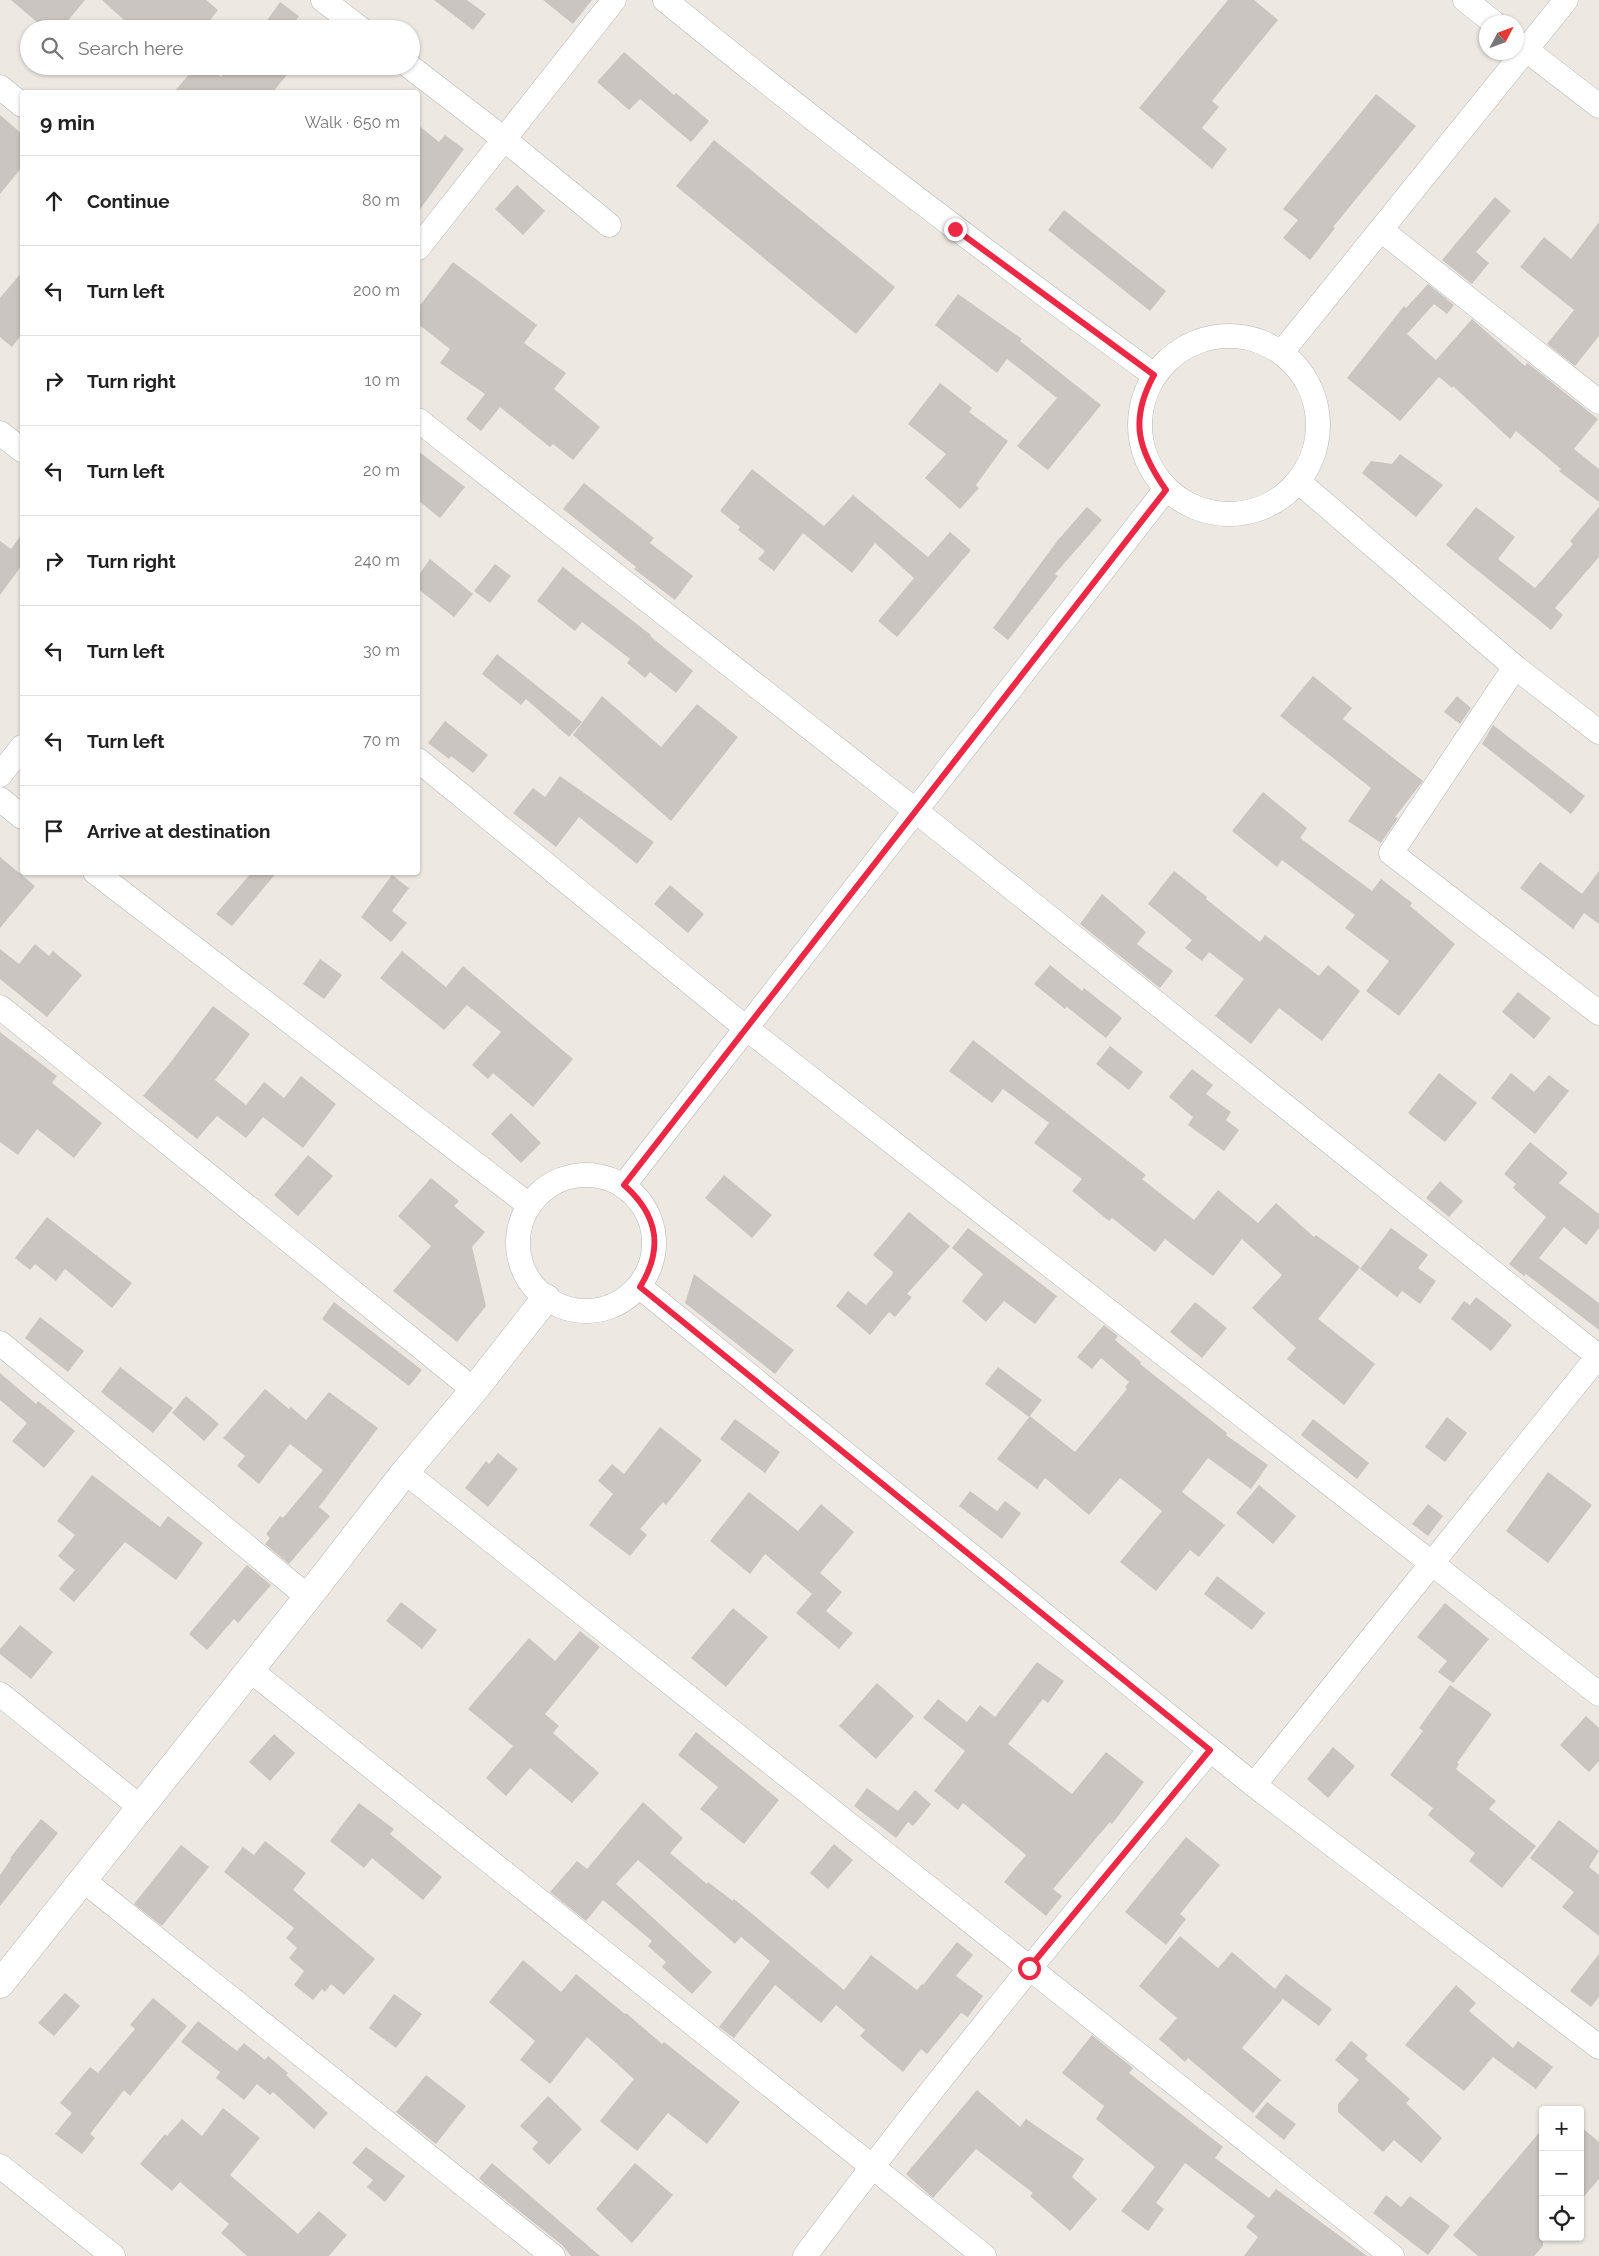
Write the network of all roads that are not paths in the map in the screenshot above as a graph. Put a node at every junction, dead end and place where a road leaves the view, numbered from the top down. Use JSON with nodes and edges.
{"nodes":[{"id":1,"x":323,"y":0,"type":"edge"},
{"id":2,"x":614,"y":0,"type":"edge"},
{"id":3,"x":665,"y":0,"type":"edge"},
{"id":4,"x":1465,"y":0,"type":"edge"},
{"id":5,"x":1566,"y":0,"type":"edge"},
{"id":6,"x":1484,"y":15,"type":"edge"},
{"id":7,"x":349,"y":20,"type":"edge"},
{"id":8,"x":1524,"y":44,"type":"edge"},
{"id":9,"x":1524,"y":48,"type":"edge"},
{"id":10,"x":1511,"y":60,"type":"edge"},
{"id":11,"x":420,"y":74,"type":"edge"},
{"id":12,"x":0,"y":87,"type":"edge"},
{"id":13,"x":20,"y":103,"type":"edge"},
{"id":14,"x":1599,"y":106,"type":"edge"},
{"id":15,"x":504,"y":139,"type":"junction"},
{"id":16,"x":609,"y":225,"type":"dead end"},
{"id":17,"x":1381,"y":230,"type":"junction"},
{"id":18,"x":420,"y":245,"type":"edge"},
{"id":19,"x":1282,"y":352,"type":"junction"},
{"id":20,"x":1154,"y":375,"type":"junction"},
{"id":21,"x":1599,"y":402,"type":"edge"},
{"id":22,"x":420,"y":422,"type":"edge"},
{"id":23,"x":0,"y":433,"type":"edge"},
{"id":24,"x":20,"y":448,"type":"edge"},
{"id":25,"x":1299,"y":482,"type":"junction"},
{"id":26,"x":1166,"y":490,"type":"junction"},
{"id":27,"x":1515,"y":667,"type":"junction"},
{"id":28,"x":1599,"y":732,"type":"edge"},
{"id":29,"x":20,"y":749,"type":"edge"},
{"id":30,"x":420,"y":762,"type":"edge"},
{"id":31,"x":0,"y":775,"type":"edge"},
{"id":32,"x":0,"y":799,"type":"edge"},
{"id":33,"x":916,"y":811,"type":"junction"},
{"id":34,"x":20,"y":815,"type":"edge"},
{"id":35,"x":99,"y":875,"type":"edge"},
{"id":36,"x":0,"y":1007,"type":"edge"},
{"id":37,"x":1599,"y":1013,"type":"edge"},
{"id":38,"x":746,"y":1028,"type":"junction"},
{"id":39,"x":624,"y":1185,"type":"junction"},
{"id":40,"x":529,"y":1205,"type":"junction"},
{"id":41,"x":640,"y":1287,"type":"junction"},
{"id":42,"x":546,"y":1298,"type":"junction"},
{"id":43,"x":0,"y":1343,"type":"edge"},
{"id":44,"x":1599,"y":1356,"type":"edge"},
{"id":45,"x":474,"y":1390,"type":"junction"},
{"id":46,"x":405,"y":1472,"type":"junction"},
{"id":47,"x":1434,"y":1564,"type":"junction"},
{"id":48,"x":308,"y":1598,"type":"junction"},
{"id":49,"x":250,"y":1670,"type":"junction"},
{"id":50,"x":0,"y":1694,"type":"edge"},
{"id":51,"x":1599,"y":1694,"type":"edge"},
{"id":52,"x":1210,"y":1750,"type":"junction"},
{"id":53,"x":1254,"y":1785,"type":"junction"},
{"id":54,"x":140,"y":1808,"type":"junction"},
{"id":55,"x":82,"y":1880,"type":"junction"},
{"id":56,"x":1029,"y":1968,"type":"junction"},
{"id":57,"x":0,"y":1984,"type":"edge"},
{"id":58,"x":1599,"y":2047,"type":"edge"},
{"id":59,"x":0,"y":2166,"type":"edge"},
{"id":60,"x":872,"y":2166,"type":"junction"},
{"id":61,"x":113,"y":2256,"type":"edge"},
{"id":62,"x":553,"y":2256,"type":"edge"},
{"id":63,"x":805,"y":2256,"type":"edge"},
{"id":64,"x":984,"y":2256,"type":"edge"},
{"id":65,"x":1392,"y":2256,"type":"edge"}],
"edges":[{"from":1,"to":7,"type":"street"},
{"from":2,"to":15,"type":"street"},
{"from":3,"to":20,"type":"street"},
{"from":4,"to":6,"type":"street"},
{"from":5,"to":8,"type":"street"},
{"from":9,"to":14,"type":"street"},
{"from":10,"to":17,"type":"street"},
{"from":11,"to":15,"type":"street"},
{"from":12,"to":13,"type":"street"},
{"from":15,"to":16,"type":"street"},
{"from":15,"to":18,"type":"street"},
{"from":17,"to":19,"type":"street"},
{"from":17,"to":21,"type":"street"},
{"from":19,"to":20,"type":"street"},
{"from":19,"to":25,"type":"street"},
{"from":20,"to":26,"type":"street"},
{"from":22,"to":33,"type":"street"},
{"from":23,"to":24,"type":"street"},
{"from":25,"to":26,"type":"street"},
{"from":25,"to":27,"type":"street"},
{"from":26,"to":33,"type":"street"},
{"from":27,"to":28,"type":"street"},
{"from":27,"to":37,"type":"street"},
{"from":29,"to":31,"type":"street"},
{"from":30,"to":38,"type":"street"},
{"from":32,"to":34,"type":"street"},
{"from":33,"to":38,"type":"street"},
{"from":33,"to":44,"type":"street"},
{"from":35,"to":40,"type":"street"},
{"from":36,"to":45,"type":"street"},
{"from":38,"to":39,"type":"street"},
{"from":38,"to":47,"type":"street"},
{"from":39,"to":40,"type":"street"},
{"from":39,"to":41,"type":"street"},
{"from":40,"to":42,"type":"street"},
{"from":41,"to":42,"type":"street"},
{"from":41,"to":52,"type":"street"},
{"from":42,"to":45,"type":"street"},
{"from":43,"to":48,"type":"street"},
{"from":44,"to":47,"type":"street"},
{"from":45,"to":46,"type":"street"},
{"from":46,"to":48,"type":"street"},
{"from":46,"to":56,"type":"street"},
{"from":47,"to":51,"type":"street"},
{"from":47,"to":53,"type":"street"},
{"from":48,"to":49,"type":"street"},
{"from":49,"to":54,"type":"street"},
{"from":49,"to":60,"type":"street"},
{"from":50,"to":54,"type":"street"},
{"from":52,"to":53,"type":"street"},
{"from":52,"to":56,"type":"street"},
{"from":53,"to":58,"type":"street"},
{"from":54,"to":55,"type":"street"},
{"from":55,"to":57,"type":"street"},
{"from":55,"to":62,"type":"street"},
{"from":56,"to":60,"type":"street"},
{"from":56,"to":65,"type":"street"},
{"from":59,"to":61,"type":"street"},
{"from":60,"to":63,"type":"street"},
{"from":60,"to":64,"type":"street"}]}
